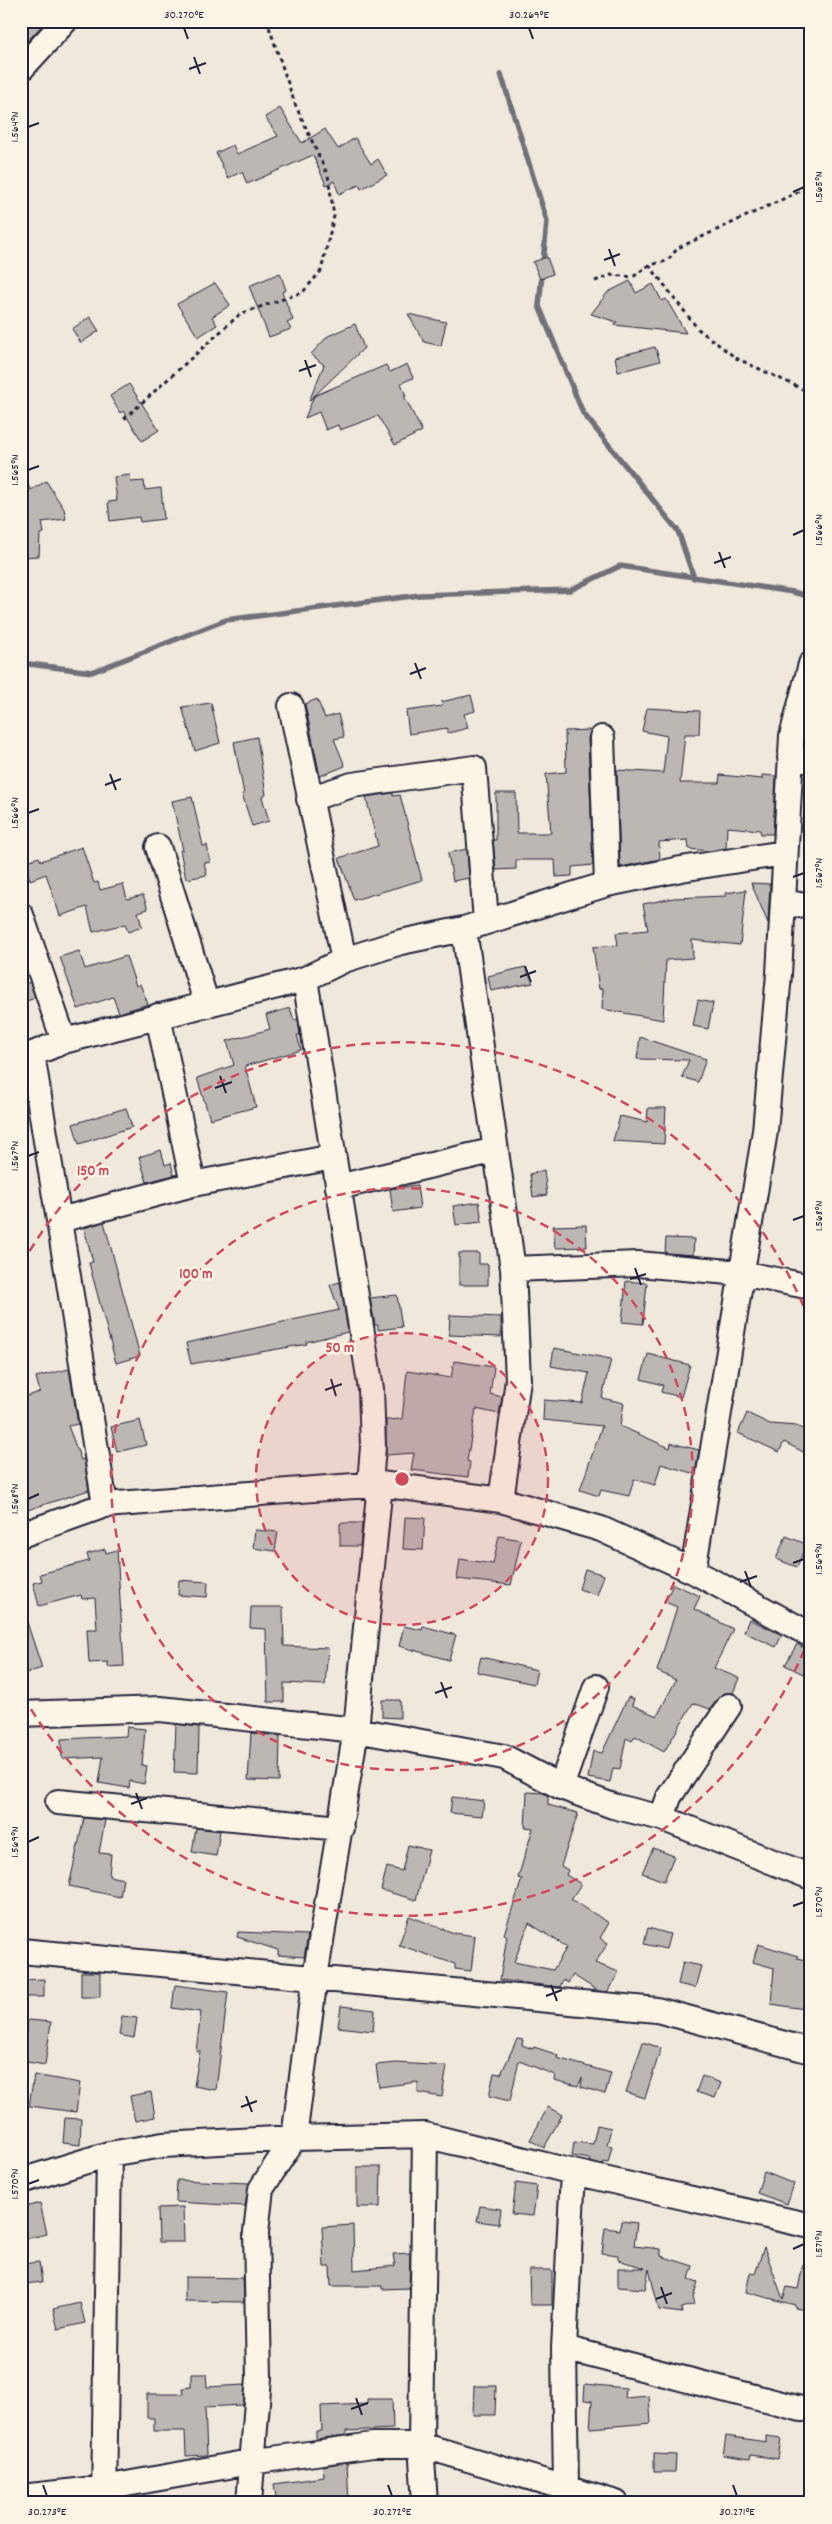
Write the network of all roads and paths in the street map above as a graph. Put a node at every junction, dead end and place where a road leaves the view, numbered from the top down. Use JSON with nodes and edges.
{"nodes":[{"id":1,"x":65,"y":21,"type":"edge"},
{"id":2,"x":267,"y":21,"type":"edge"},
{"id":3,"x":21,"y":69,"type":"edge"},
{"id":4,"x":811,"y":186,"type":"edge"},
{"id":5,"x":649,"y":265,"type":"junction"},
{"id":6,"x":596,"y":281,"type":"dead end"},
{"id":7,"x":811,"y":393,"type":"edge"},
{"id":8,"x":124,"y":420,"type":"dead end"},
{"id":9,"x":811,"y":664,"type":"edge"},
{"id":10,"x":291,"y":706,"type":"dead end"},
{"id":11,"x":602,"y":738,"type":"dead end"},
{"id":12,"x":801,"y":759,"type":"edge"},
{"id":13,"x":309,"y":799,"type":"junction"},
{"id":14,"x":158,"y":848,"type":"dead end"},
{"id":15,"x":784,"y":853,"type":"junction"},
{"id":16,"x":607,"y":884,"type":"junction"},
{"id":17,"x":783,"y":902,"type":"junction"},
{"id":18,"x":811,"y":907,"type":"edge"},
{"id":19,"x":21,"y":915,"type":"edge"},
{"id":20,"x":475,"y":925,"type":"junction"},
{"id":21,"x":344,"y":960,"type":"junction"},
{"id":22,"x":306,"y":979,"type":"junction"},
{"id":23,"x":207,"y":1004,"type":"junction"},
{"id":24,"x":158,"y":1016,"type":"junction"},
{"id":25,"x":64,"y":1040,"type":"junction"},
{"id":26,"x":27,"y":1056,"type":"edge"},
{"id":27,"x":496,"y":1150,"type":"junction"},
{"id":28,"x":333,"y":1157,"type":"junction"},
{"id":29,"x":193,"y":1184,"type":"junction"},
{"id":30,"x":338,"y":1187,"type":"junction"},
{"id":31,"x":60,"y":1220,"type":"junction"},
{"id":32,"x":513,"y":1269,"type":"junction"},
{"id":33,"x":742,"y":1273,"type":"junction"},
{"id":34,"x":811,"y":1287,"type":"edge"},
{"id":35,"x":375,"y":1484,"type":"junction"},
{"id":36,"x":501,"y":1500,"type":"junction"},
{"id":37,"x":105,"y":1505,"type":"junction"},
{"id":38,"x":21,"y":1535,"type":"edge"},
{"id":39,"x":693,"y":1571,"type":"junction"},
{"id":40,"x":811,"y":1635,"type":"edge"},
{"id":41,"x":596,"y":1687,"type":"dead end"},
{"id":42,"x":729,"y":1706,"type":"dead end"},
{"id":43,"x":21,"y":1714,"type":"edge"},
{"id":44,"x":356,"y":1730,"type":"junction"},
{"id":45,"x":561,"y":1787,"type":"junction"},
{"id":46,"x":58,"y":1802,"type":"dead end"},
{"id":47,"x":662,"y":1818,"type":"junction"},
{"id":48,"x":341,"y":1828,"type":"junction"},
{"id":49,"x":811,"y":1877,"type":"edge"},
{"id":50,"x":21,"y":1951,"type":"edge"},
{"id":51,"x":315,"y":1977,"type":"junction"},
{"id":52,"x":811,"y":2051,"type":"edge"},
{"id":53,"x":425,"y":2135,"type":"junction"},
{"id":54,"x":294,"y":2138,"type":"junction"},
{"id":55,"x":109,"y":2154,"type":"junction"},
{"id":56,"x":573,"y":2172,"type":"junction"},
{"id":57,"x":21,"y":2181,"type":"edge"},
{"id":58,"x":811,"y":2226,"type":"edge"},
{"id":59,"x":564,"y":2348,"type":"junction"},
{"id":60,"x":811,"y":2408,"type":"edge"},
{"id":61,"x":421,"y":2445,"type":"junction"},
{"id":62,"x":250,"y":2462,"type":"junction"},
{"id":63,"x":566,"y":2488,"type":"junction"},
{"id":64,"x":104,"y":2495,"type":"edge"},
{"id":65,"x":21,"y":2498,"type":"edge"},
{"id":66,"x":249,"y":2503,"type":"edge"},
{"id":67,"x":424,"y":2503,"type":"edge"},
{"id":68,"x":616,"y":2503,"type":"edge"}],
"edges":[{"from":1,"to":3,"type":"street"},
{"from":2,"to":8,"type":"path"},
{"from":4,"to":5,"type":"path"},
{"from":5,"to":6,"type":"path"},
{"from":5,"to":7,"type":"path"},
{"from":9,"to":12,"type":"street"},
{"from":10,"to":13,"type":"street"},
{"from":11,"to":16,"type":"street"},
{"from":12,"to":15,"type":"street"},
{"from":13,"to":20,"type":"street"},
{"from":13,"to":21,"type":"street"},
{"from":14,"to":23,"type":"street"},
{"from":15,"to":16,"type":"street"},
{"from":15,"to":17,"type":"street"},
{"from":16,"to":20,"type":"street"},
{"from":17,"to":18,"type":"street"},
{"from":17,"to":33,"type":"street"},
{"from":19,"to":25,"type":"street"},
{"from":20,"to":21,"type":"street"},
{"from":20,"to":27,"type":"street"},
{"from":21,"to":22,"type":"street"},
{"from":22,"to":23,"type":"street"},
{"from":22,"to":28,"type":"street"},
{"from":23,"to":24,"type":"street"},
{"from":24,"to":25,"type":"street"},
{"from":24,"to":29,"type":"street"},
{"from":25,"to":26,"type":"street"},
{"from":26,"to":31,"type":"street"},
{"from":27,"to":30,"type":"street"},
{"from":27,"to":32,"type":"street"},
{"from":28,"to":29,"type":"street"},
{"from":28,"to":30,"type":"street"},
{"from":29,"to":31,"type":"street"},
{"from":30,"to":35,"type":"street"},
{"from":31,"to":37,"type":"street"},
{"from":32,"to":33,"type":"street"},
{"from":32,"to":36,"type":"street"},
{"from":33,"to":34,"type":"street"},
{"from":33,"to":39,"type":"street"},
{"from":35,"to":36,"type":"street"},
{"from":35,"to":37,"type":"street"},
{"from":35,"to":44,"type":"street"},
{"from":36,"to":39,"type":"street"},
{"from":37,"to":38,"type":"street"},
{"from":39,"to":40,"type":"street"},
{"from":41,"to":45,"type":"street"},
{"from":42,"to":47,"type":"street"},
{"from":43,"to":44,"type":"street"},
{"from":44,"to":45,"type":"street"},
{"from":44,"to":48,"type":"street"},
{"from":45,"to":47,"type":"street"},
{"from":46,"to":48,"type":"street"},
{"from":47,"to":49,"type":"street"},
{"from":48,"to":51,"type":"street"},
{"from":50,"to":51,"type":"street"},
{"from":51,"to":52,"type":"street"},
{"from":51,"to":54,"type":"street"},
{"from":53,"to":54,"type":"street"},
{"from":53,"to":56,"type":"street"},
{"from":53,"to":61,"type":"street"},
{"from":54,"to":55,"type":"street"},
{"from":54,"to":62,"type":"street"},
{"from":55,"to":57,"type":"street"},
{"from":55,"to":64,"type":"street"},
{"from":56,"to":58,"type":"street"},
{"from":56,"to":59,"type":"street"},
{"from":59,"to":60,"type":"street"},
{"from":59,"to":63,"type":"street"},
{"from":61,"to":62,"type":"street"},
{"from":61,"to":63,"type":"street"},
{"from":61,"to":67,"type":"street"},
{"from":62,"to":64,"type":"street"},
{"from":62,"to":66,"type":"street"},
{"from":63,"to":68,"type":"street"},
{"from":64,"to":65,"type":"street"}]}
